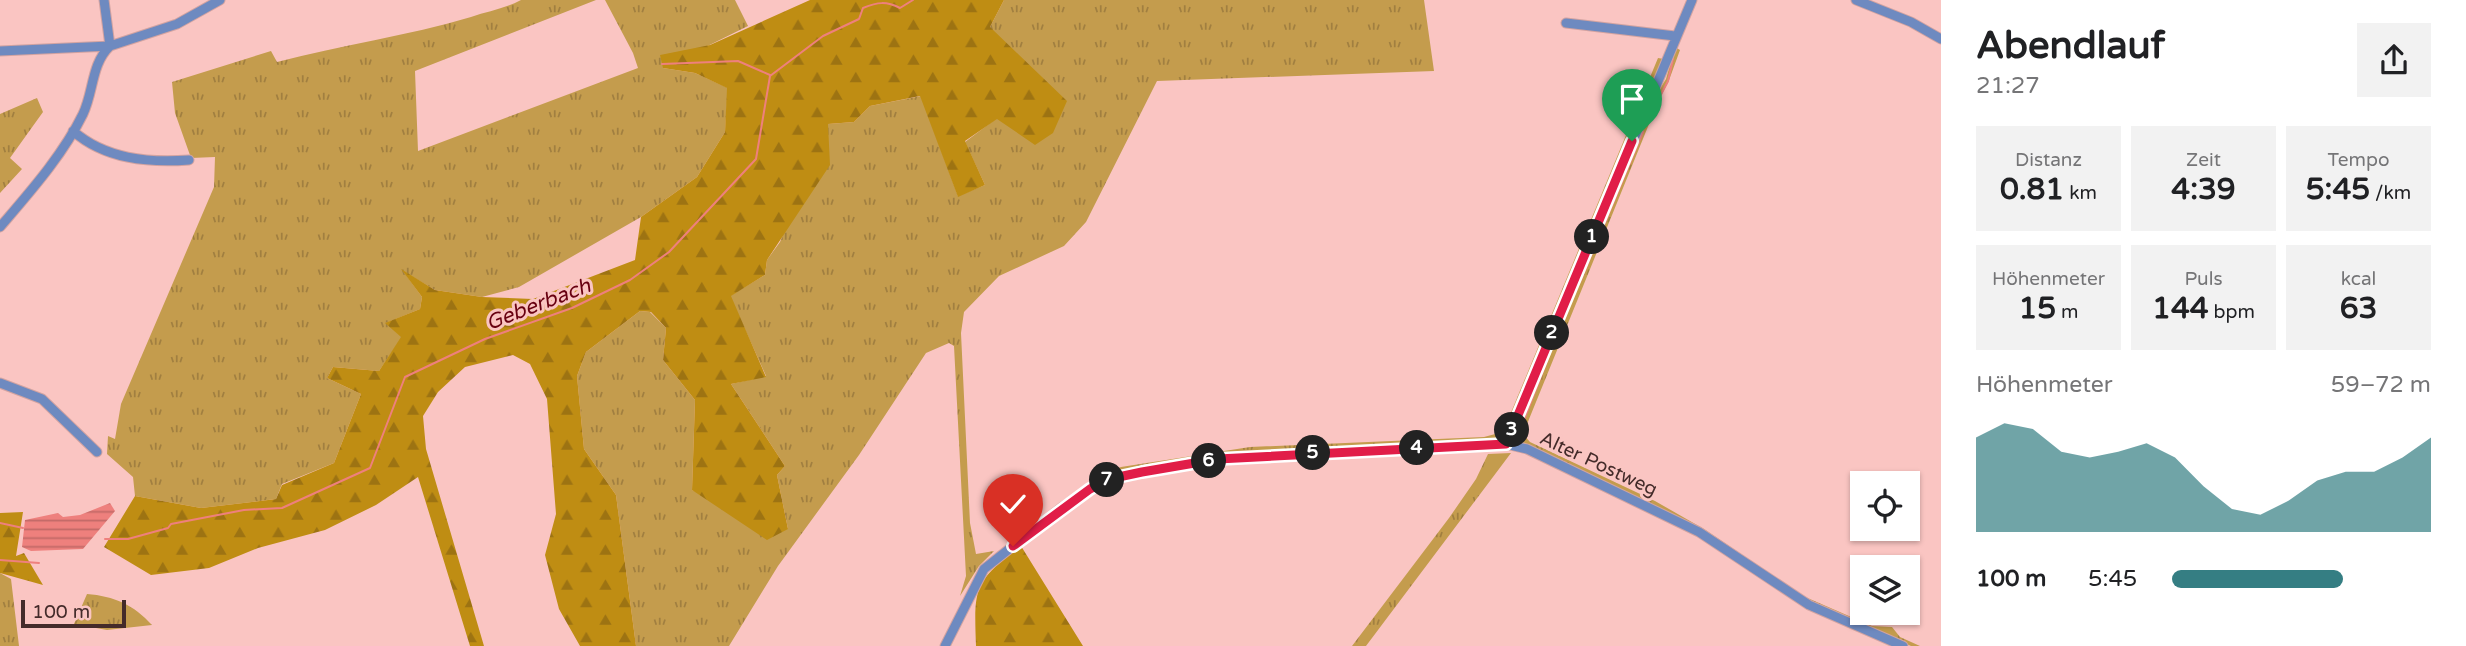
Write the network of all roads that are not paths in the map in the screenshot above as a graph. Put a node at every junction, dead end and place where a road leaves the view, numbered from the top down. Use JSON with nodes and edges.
{"nodes":[{"id":1,"x":104,"y":0,"type":"edge"},
{"id":2,"x":220,"y":0,"type":"edge"},
{"id":3,"x":1692,"y":0,"type":"edge"},
{"id":4,"x":1856,"y":0,"type":"edge"},
{"id":5,"x":1566,"y":23,"type":"dead end"},
{"id":6,"x":1675,"y":36,"type":"junction"},
{"id":7,"x":1941,"y":39,"type":"edge"},
{"id":8,"x":110,"y":46,"type":"junction"},
{"id":9,"x":0,"y":51,"type":"edge"},
{"id":10,"x":73,"y":131,"type":"junction"},
{"id":11,"x":189,"y":160,"type":"dead end"},
{"id":12,"x":0,"y":227,"type":"edge"},
{"id":13,"x":0,"y":383,"type":"edge"},
{"id":14,"x":1506,"y":444,"type":"junction"},
{"id":15,"x":97,"y":452,"type":"dead end"},
{"id":16,"x":945,"y":646,"type":"edge"},
{"id":17,"x":1903,"y":646,"type":"edge"}],
"edges":[{"from":1,"to":8,"type":"street"},
{"from":2,"to":8,"type":"street"},
{"from":3,"to":6,"type":"street"},
{"from":4,"to":7,"type":"street"},
{"from":5,"to":6,"type":"street"},
{"from":6,"to":14,"type":"street"},
{"from":8,"to":9,"type":"street"},
{"from":8,"to":10,"type":"street"},
{"from":10,"to":11,"type":"street"},
{"from":10,"to":12,"type":"street"},
{"from":13,"to":15,"type":"street"},
{"from":14,"to":16,"type":"street","name":"Alter Postweg"},
{"from":14,"to":17,"type":"street","name":"Alter Postweg"}]}
